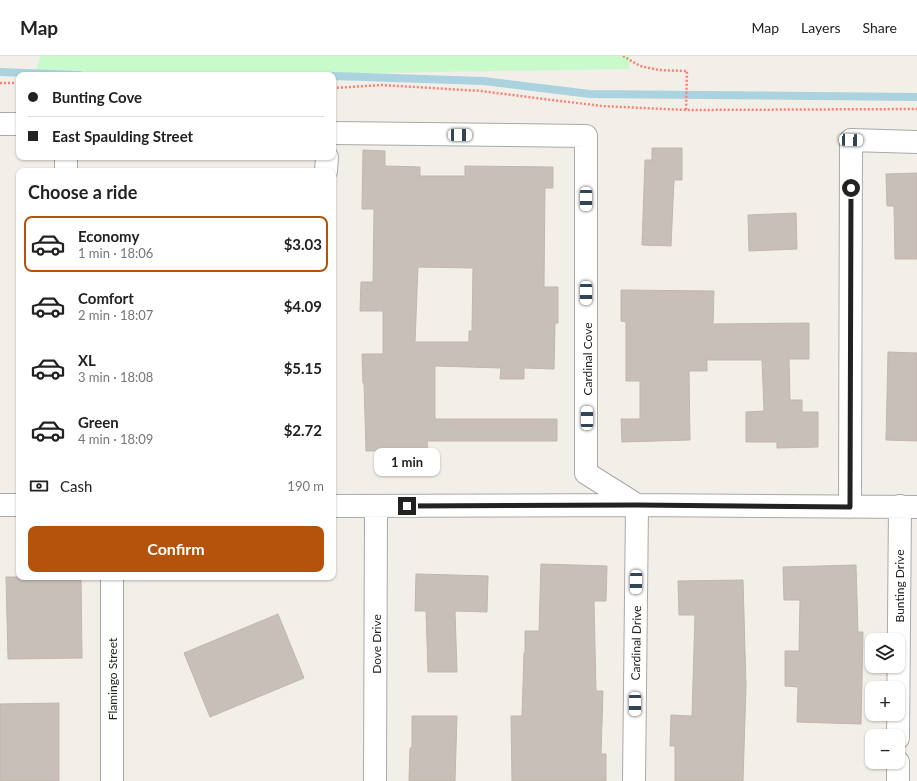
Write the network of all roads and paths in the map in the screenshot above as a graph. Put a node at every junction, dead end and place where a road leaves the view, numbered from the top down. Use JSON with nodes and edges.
{"nodes":[{"id":1,"x":623,"y":56,"type":"edge"},
{"id":2,"x":0,"y":82,"type":"edge"},
{"id":3,"x":16,"y":83,"type":"edge"},
{"id":4,"x":336,"y":88,"type":"edge"},
{"id":5,"x":917,"y":109,"type":"edge"},
{"id":6,"x":686,"y":110,"type":"junction"},
{"id":7,"x":0,"y":124,"type":"edge"},
{"id":8,"x":16,"y":124,"type":"edge"},
{"id":9,"x":336,"y":133,"type":"edge"},
{"id":10,"x":917,"y":142,"type":"edge"},
{"id":11,"x":0,"y":505,"type":"edge"},
{"id":12,"x":16,"y":505,"type":"edge"},
{"id":13,"x":637,"y":505,"type":"junction"},
{"id":14,"x":336,"y":506,"type":"edge"},
{"id":15,"x":376,"y":506,"type":"junction"},
{"id":16,"x":850,"y":507,"type":"junction"},
{"id":17,"x":908,"y":507,"type":"edge"},
{"id":18,"x":112,"y":580,"type":"edge"},
{"id":19,"x":898,"y":729,"type":"edge"},
{"id":20,"x":898,"y":769,"type":"edge"},
{"id":21,"x":112,"y":781,"type":"edge"},
{"id":22,"x":375,"y":781,"type":"edge"},
{"id":23,"x":634,"y":781,"type":"edge"},
{"id":24,"x":898,"y":781,"type":"edge"}],
"edges":[{"from":1,"to":6,"type":"path"},
{"from":2,"to":3,"type":"path"},
{"from":4,"to":6,"type":"path"},
{"from":5,"to":6,"type":"path"},
{"from":7,"to":8,"type":"street"},
{"from":9,"to":13,"type":"street","name":"Cardinal Cove"},
{"from":10,"to":16,"type":"street"},
{"from":11,"to":12,"type":"street"},
{"from":13,"to":15,"type":"street"},
{"from":13,"to":16,"type":"street"},
{"from":13,"to":23,"type":"street","name":"Cardinal Drive"},
{"from":14,"to":15,"type":"street"},
{"from":15,"to":22,"type":"street","name":"Dove Drive"},
{"from":16,"to":17,"type":"street"},
{"from":17,"to":19,"type":"street","name":"Bunting Drive"},
{"from":18,"to":21,"type":"street","name":"Flamingo Street"},
{"from":20,"to":24,"type":"street"}]}
